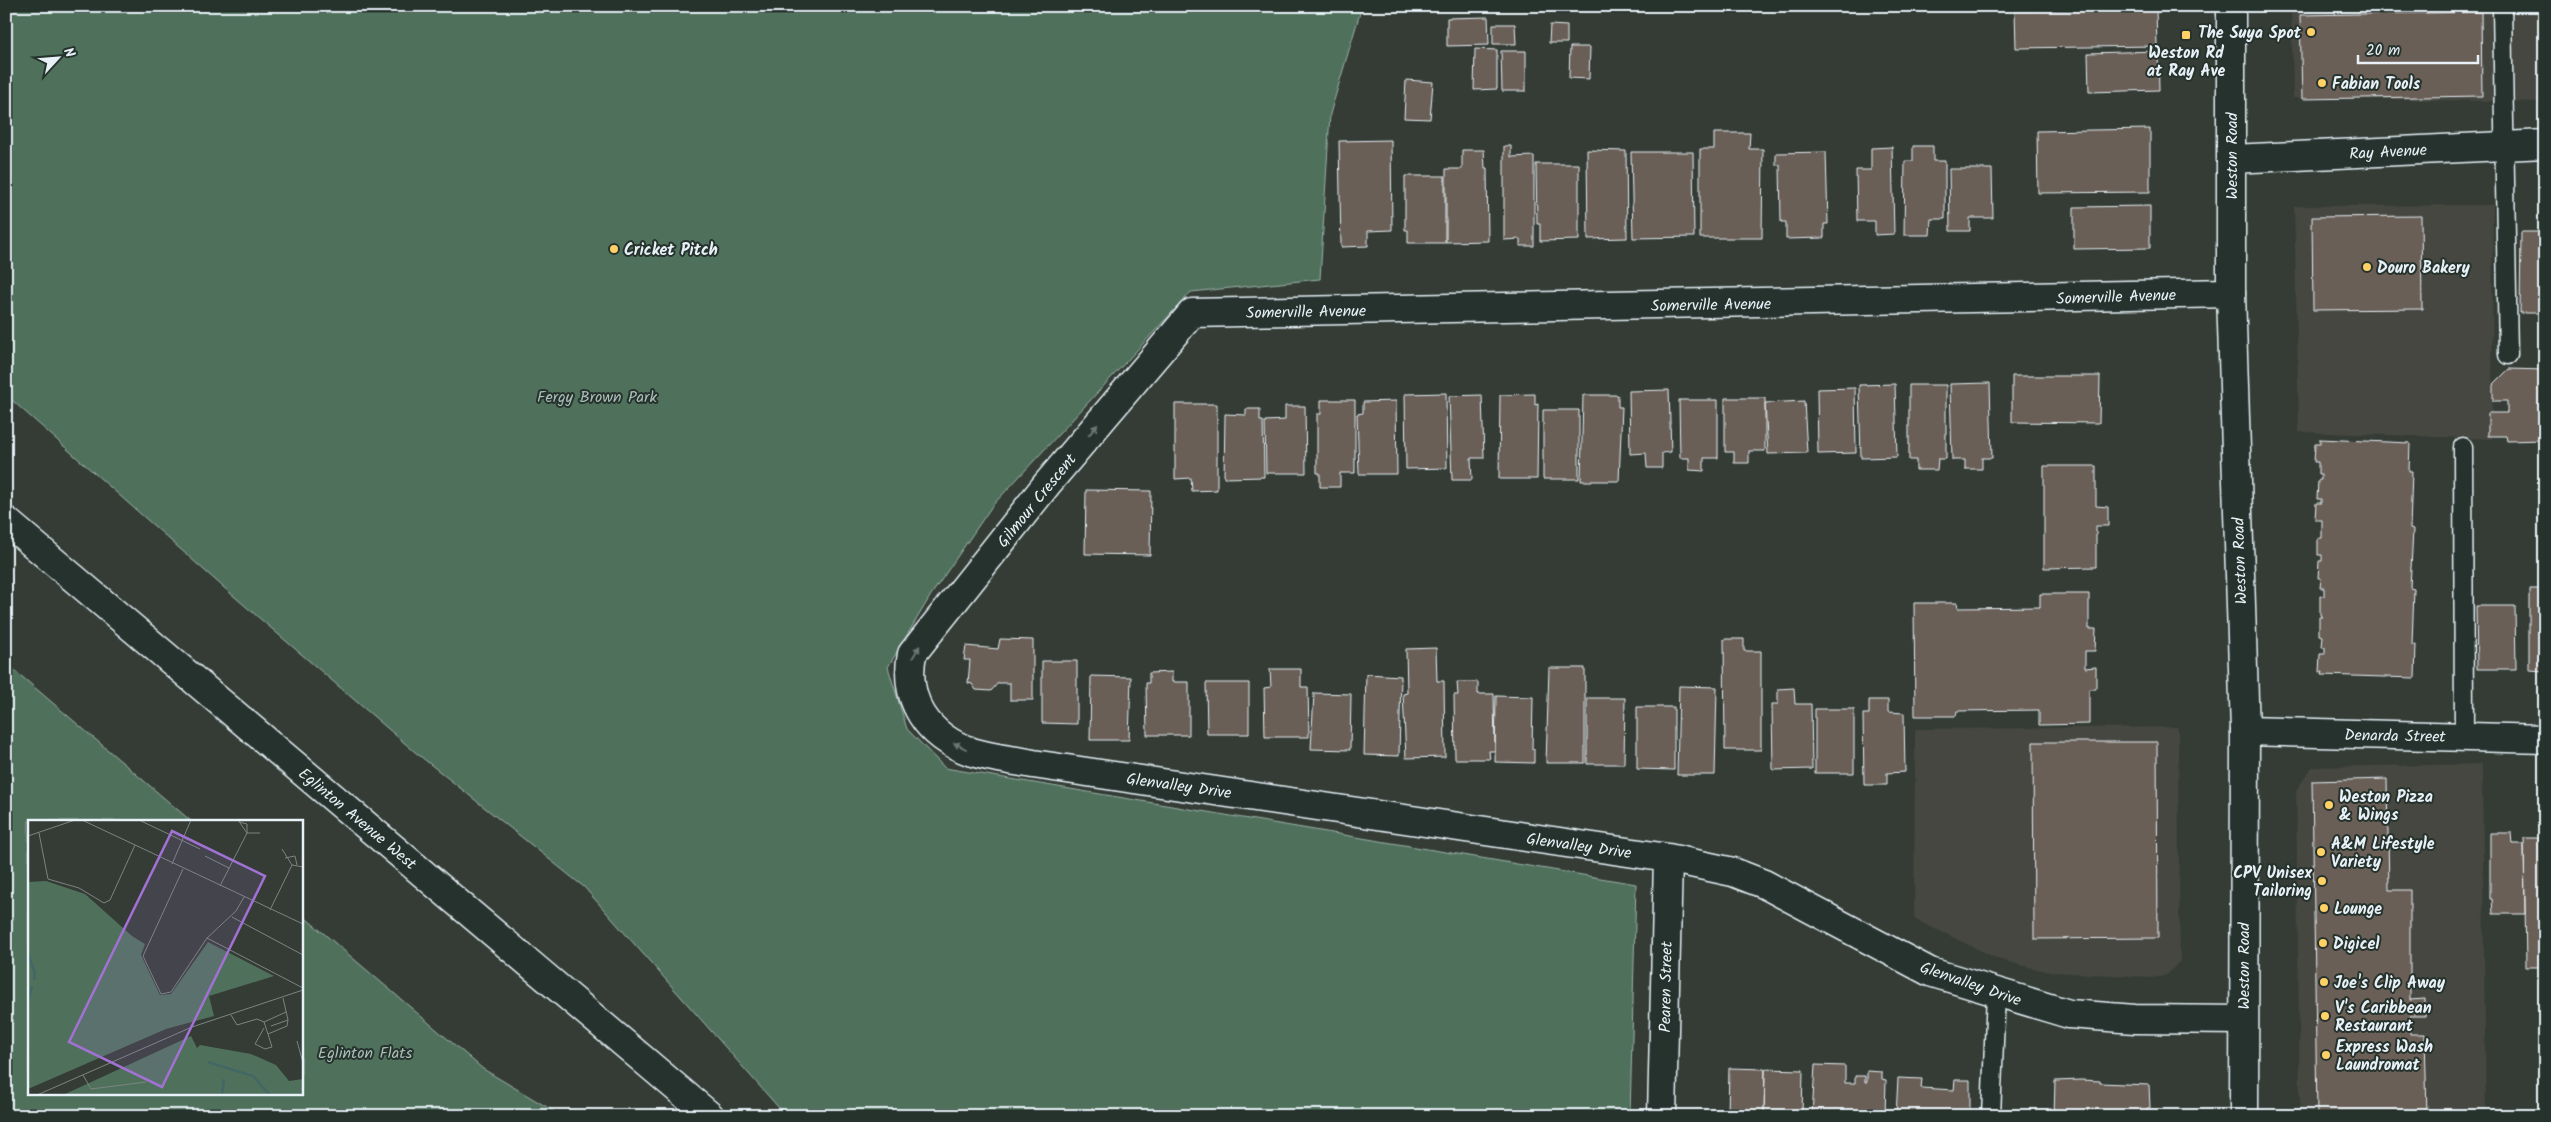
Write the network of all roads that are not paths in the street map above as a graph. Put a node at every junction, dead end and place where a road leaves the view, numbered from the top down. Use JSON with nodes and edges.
{"nodes":[{"id":1,"x":2231,"y":6,"type":"edge"},
{"id":2,"x":2502,"y":6,"type":"edge"},
{"id":3,"x":2545,"y":144,"type":"edge"},
{"id":4,"x":2504,"y":146,"type":"junction"},
{"id":5,"x":2232,"y":159,"type":"junction"},
{"id":6,"x":2231,"y":293,"type":"junction"},
{"id":7,"x":1192,"y":314,"type":"joint"},
{"id":8,"x":2508,"y":355,"type":"dead end"},
{"id":9,"x":2462,"y":447,"type":"dead end"},
{"id":10,"x":6,"y":521,"type":"edge"},
{"id":11,"x":914,"y":698,"type":"joint"},
{"id":12,"x":2245,"y":731,"type":"junction"},
{"id":13,"x":2464,"y":737,"type":"junction"},
{"id":14,"x":2545,"y":739,"type":"edge"},
{"id":15,"x":1668,"y":858,"type":"junction"},
{"id":16,"x":1996,"y":993,"type":"junction"},
{"id":17,"x":2243,"y":1020,"type":"junction"},
{"id":18,"x":710,"y":1116,"type":"edge"},
{"id":19,"x":1662,"y":1116,"type":"edge"},
{"id":20,"x":1991,"y":1116,"type":"edge"},
{"id":21,"x":2244,"y":1116,"type":"edge"}],
"edges":[{"from":1,"to":5,"type":"street","name":"Weston Road"},
{"from":2,"to":4,"type":"lane"},
{"from":3,"to":4,"type":"street","name":"Ray Avenue"},
{"from":4,"to":5,"type":"street","name":"Ray Avenue"},
{"from":4,"to":8,"type":"lane"},
{"from":5,"to":6,"type":"street","name":"Weston Road"},
{"from":6,"to":7,"type":"street","name":"Somerville Avenue"},
{"from":6,"to":12,"type":"street","name":"Weston Road"},
{"from":11,"to":7,"type":"street","name":"Gilmour Crescent","one_way":true},
{"from":9,"to":13,"type":"lane"},
{"from":10,"to":18,"type":"street","name":"Eglinton Avenue West"},
{"from":15,"to":11,"type":"street","name":"Glenvalley Drive","one_way":true},
{"from":12,"to":13,"type":"street","name":"Denarda Street"},
{"from":12,"to":17,"type":"street","name":"Weston Road"},
{"from":13,"to":14,"type":"street","name":"Denarda Street"},
{"from":15,"to":16,"type":"street","name":"Glenvalley Drive"},
{"from":15,"to":19,"type":"street","name":"Pearen Street"},
{"from":16,"to":17,"type":"street","name":"Glenvalley Drive"},
{"from":16,"to":20,"type":"lane"},
{"from":17,"to":21,"type":"street","name":"Weston Road"}]}
